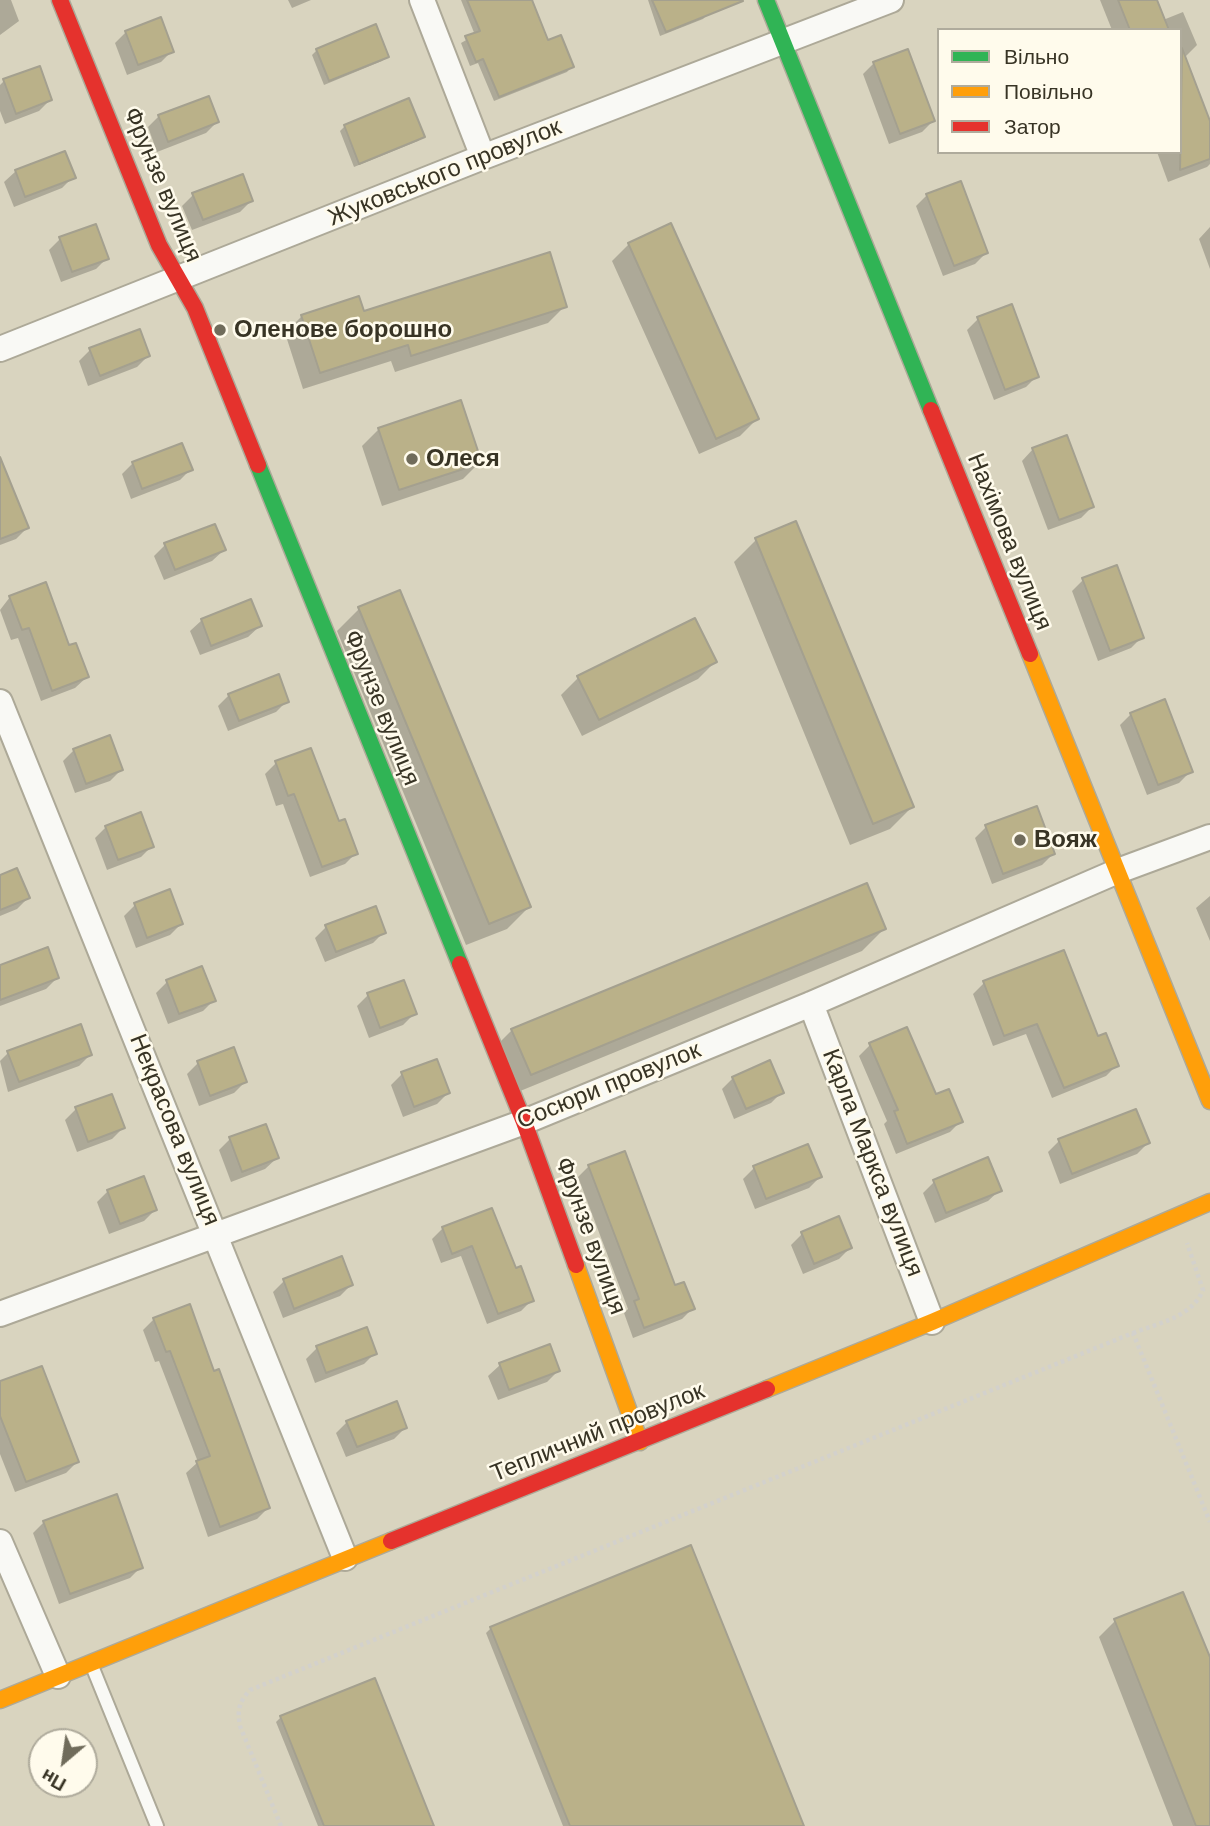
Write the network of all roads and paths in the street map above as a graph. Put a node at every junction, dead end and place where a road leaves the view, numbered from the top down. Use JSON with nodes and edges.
{"nodes":[{"id":1,"x":60,"y":0,"type":"edge"},
{"id":2,"x":422,"y":0,"type":"edge"},
{"id":3,"x":766,"y":0,"type":"edge"},
{"id":4,"x":891,"y":0,"type":"edge"},
{"id":5,"x":782,"y":41,"type":"junction"},
{"id":6,"x":483,"y":156,"type":"junction"},
{"id":7,"x":177,"y":280,"type":"junction"},
{"id":8,"x":0,"y":349,"type":"edge"},
{"id":9,"x":0,"y":702,"type":"edge"},
{"id":10,"x":1210,"y":837,"type":"edge"},
{"id":11,"x":1118,"y":871,"type":"junction"},
{"id":12,"x":811,"y":1004,"type":"junction"},
{"id":13,"x":1210,"y":1101,"type":"edge"},
{"id":14,"x":524,"y":1122,"type":"junction"},
{"id":15,"x":1210,"y":1202,"type":"edge"},
{"id":16,"x":1176,"y":1217,"type":"junction"},
{"id":17,"x":216,"y":1233,"type":"junction"},
{"id":18,"x":0,"y":1314,"type":"edge"},
{"id":19,"x":932,"y":1322,"type":"junction"},
{"id":20,"x":1133,"y":1333,"type":"junction"},
{"id":21,"x":640,"y":1442,"type":"junction"},
{"id":22,"x":1210,"y":1522,"type":"edge"},
{"id":23,"x":0,"y":1542,"type":"edge"},
{"id":24,"x":345,"y":1558,"type":"junction"},
{"id":25,"x":90,"y":1662,"type":"junction"},
{"id":26,"x":58,"y":1676,"type":"junction"},
{"id":27,"x":0,"y":1700,"type":"edge"},
{"id":28,"x":157,"y":1826,"type":"edge"},
{"id":29,"x":281,"y":1826,"type":"edge"}],
"edges":[{"from":1,"to":7,"type":"street","name":"Фрунзе вулиця"},
{"from":2,"to":6,"type":"street"},
{"from":3,"to":5,"type":"street","name":"Нахімова вулиця"},
{"from":4,"to":5,"type":"street","name":"Жуковського провулок"},
{"from":5,"to":6,"type":"street","name":"Жуковського провулок"},
{"from":5,"to":11,"type":"street","name":"Нахімова вулиця"},
{"from":6,"to":7,"type":"street","name":"Жуковського провулок"},
{"from":7,"to":8,"type":"street","name":"Жуковського провулок"},
{"from":7,"to":14,"type":"street","name":"Фрунзе вулиця"},
{"from":9,"to":17,"type":"street","name":"Некрасова вулиця"},
{"from":10,"to":11,"type":"street","name":"Сосюри провулок"},
{"from":11,"to":12,"type":"street","name":"Сосюри провулок"},
{"from":11,"to":13,"type":"street","name":"Нахімова вулиця"},
{"from":12,"to":14,"type":"street","name":"Сосюри провулок"},
{"from":12,"to":19,"type":"street","name":"Карла Маркса вулиця"},
{"from":14,"to":17,"type":"street","name":"Сосюри провулок"},
{"from":14,"to":21,"type":"street","name":"Фрунзе вулиця"},
{"from":15,"to":16,"type":"street","name":"Тепличний провулок"},
{"from":16,"to":19,"type":"street","name":"Тепличний провулок"},
{"from":16,"to":20,"type":"path"},
{"from":17,"to":18,"type":"street","name":"Сосюри провулок"},
{"from":17,"to":24,"type":"street","name":"Некрасова вулиця"},
{"from":19,"to":21,"type":"street","name":"Тепличний провулок"},
{"from":20,"to":22,"type":"path"},
{"from":20,"to":29,"type":"path"},
{"from":21,"to":24,"type":"street","name":"Тепличний провулок"},
{"from":23,"to":26,"type":"street"},
{"from":24,"to":25,"type":"street","name":"Тепличний провулок"},
{"from":25,"to":26,"type":"street","name":"Тепличний провулок"},
{"from":25,"to":28,"type":"lane"},
{"from":26,"to":27,"type":"street","name":"Тепличний провулок"}]}
